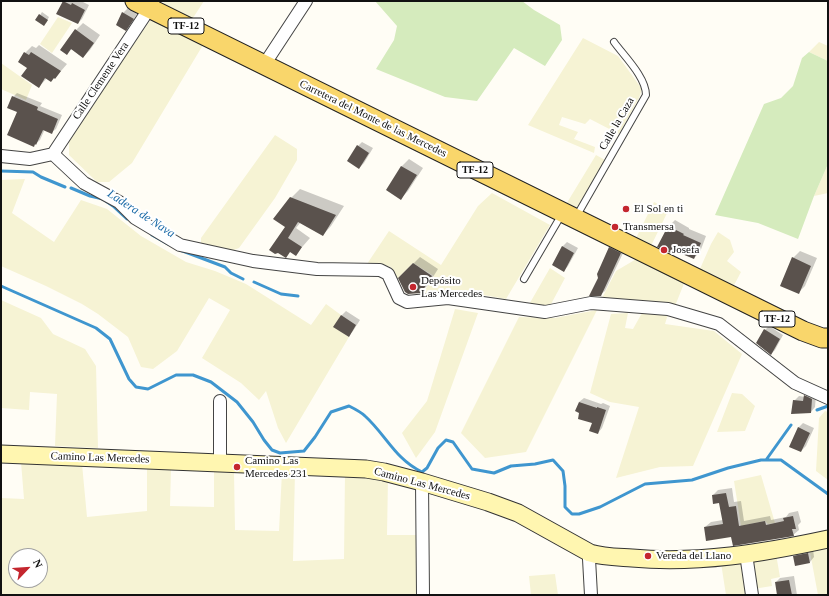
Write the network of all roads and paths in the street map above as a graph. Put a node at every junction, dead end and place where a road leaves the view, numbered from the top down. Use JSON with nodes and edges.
{"nodes":[{"id":1,"x":306,"y":1,"type":"edge"},
{"id":2,"x":147,"y":3,"type":"edge"},
{"id":3,"x":614,"y":42,"type":"dead end"},
{"id":4,"x":264,"y":65,"type":"junction"},
{"id":5,"x":53,"y":154,"type":"junction"},
{"id":6,"x":1,"y":156,"type":"edge"},
{"id":7,"x":569,"y":215,"type":"junction"},
{"id":8,"x":524,"y":279,"type":"dead end"},
{"id":9,"x":828,"y":338,"type":"edge"},
{"id":10,"x":828,"y":398,"type":"edge"},
{"id":11,"x":220,"y":401,"type":"dead end"},
{"id":12,"x":1,"y":454,"type":"edge"},
{"id":13,"x":220,"y":463,"type":"junction"},
{"id":14,"x":422,"y":482,"type":"junction"},
{"id":15,"x":828,"y":539,"type":"edge"},
{"id":16,"x":590,"y":553,"type":"junction"},
{"id":17,"x":746,"y":554,"type":"junction"},
{"id":18,"x":423,"y":595,"type":"edge"},
{"id":19,"x":591,"y":595,"type":"edge"},
{"id":20,"x":752,"y":595,"type":"edge"}],
"edges":[{"from":1,"to":4,"type":"street"},
{"from":2,"to":4,"type":"main road","name":"Carretera del Monte de las Mercedes","number":"TF-12"},
{"from":2,"to":5,"type":"street","name":"Calle Clemente Vera"},
{"from":3,"to":7,"type":"lane","name":"Calle la Caza"},
{"from":4,"to":7,"type":"main road","name":"Carretera del Monte de las Mercedes","number":"TF-12"},
{"from":5,"to":6,"type":"street"},
{"from":5,"to":10,"type":"street"},
{"from":7,"to":8,"type":"lane","name":"Calle la Caza"},
{"from":7,"to":9,"type":"main road","name":"Carretera del Monte de las Mercedes","number":"TF-12"},
{"from":11,"to":13,"type":"street"},
{"from":12,"to":13,"type":"main road","name":"Camino Las Mercedes"},
{"from":13,"to":14,"type":"main road","name":"Camino Las Mercedes"},
{"from":14,"to":16,"type":"main road","name":"Camino Las Mercedes"},
{"from":14,"to":18,"type":"street"},
{"from":15,"to":17,"type":"main road","name":"Camino Las Mercedes"},
{"from":16,"to":17,"type":"main road","name":"Camino Las Mercedes"},
{"from":16,"to":19,"type":"street"},
{"from":17,"to":20,"type":"street"}]}
